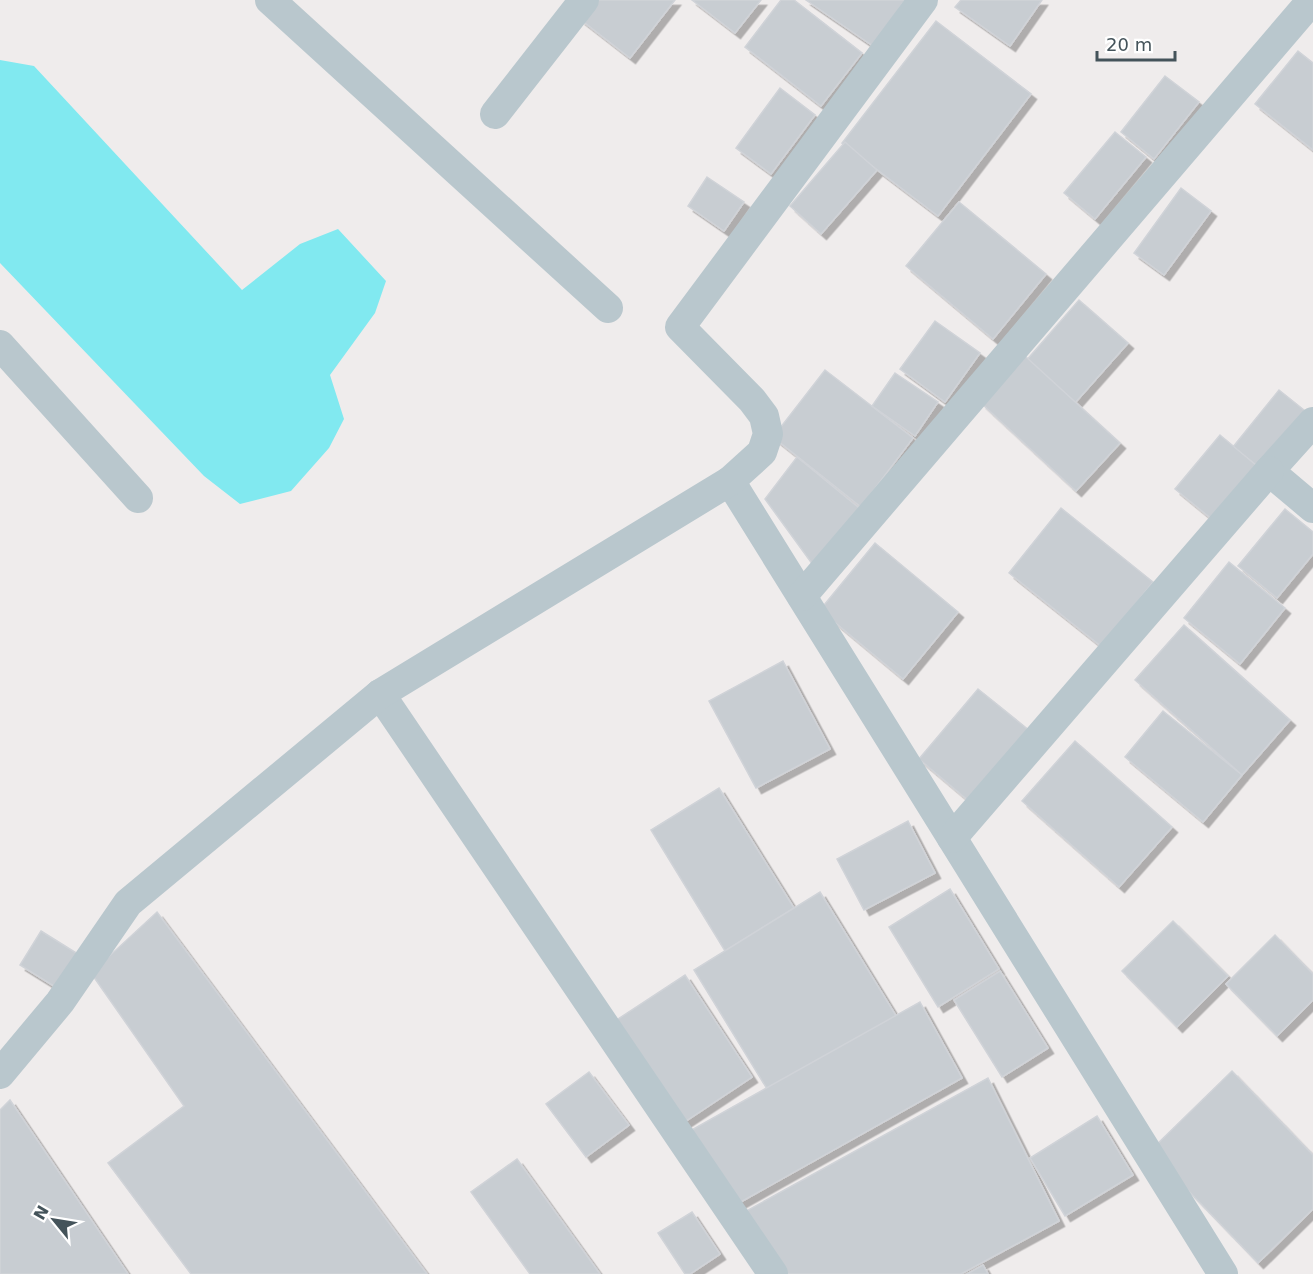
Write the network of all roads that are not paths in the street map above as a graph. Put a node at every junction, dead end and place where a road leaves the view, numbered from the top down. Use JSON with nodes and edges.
{"nodes":[{"id":1,"x":270,"y":0,"type":"edge"},
{"id":2,"x":584,"y":0,"type":"edge"},
{"id":3,"x":923,"y":0,"type":"edge"},
{"id":4,"x":1312,"y":0,"type":"edge"},
{"id":5,"x":495,"y":114,"type":"dead end"},
{"id":6,"x":608,"y":308,"type":"dead end"},
{"id":7,"x":0,"y":345,"type":"edge"},
{"id":8,"x":1313,"y":422,"type":"edge"},
{"id":9,"x":1269,"y":471,"type":"junction"},
{"id":10,"x":730,"y":482,"type":"junction"},
{"id":11,"x":138,"y":498,"type":"dead end"},
{"id":12,"x":1313,"y":508,"type":"edge"},
{"id":13,"x":802,"y":596,"type":"junction"},
{"id":14,"x":380,"y":694,"type":"junction"},
{"id":15,"x":952,"y":838,"type":"junction"},
{"id":16,"x":0,"y":1074,"type":"edge"},
{"id":17,"x":773,"y":1274,"type":"edge"},
{"id":18,"x":1223,"y":1274,"type":"edge"}],
"edges":[{"from":1,"to":6,"type":"street"},
{"from":2,"to":5,"type":"street"},
{"from":3,"to":10,"type":"street"},
{"from":4,"to":13,"type":"street"},
{"from":7,"to":11,"type":"street"},
{"from":8,"to":9,"type":"street"},
{"from":9,"to":12,"type":"street"},
{"from":9,"to":15,"type":"street"},
{"from":10,"to":13,"type":"street"},
{"from":10,"to":14,"type":"street"},
{"from":13,"to":15,"type":"street"},
{"from":14,"to":16,"type":"street"},
{"from":14,"to":17,"type":"street"},
{"from":15,"to":18,"type":"street"}]}
